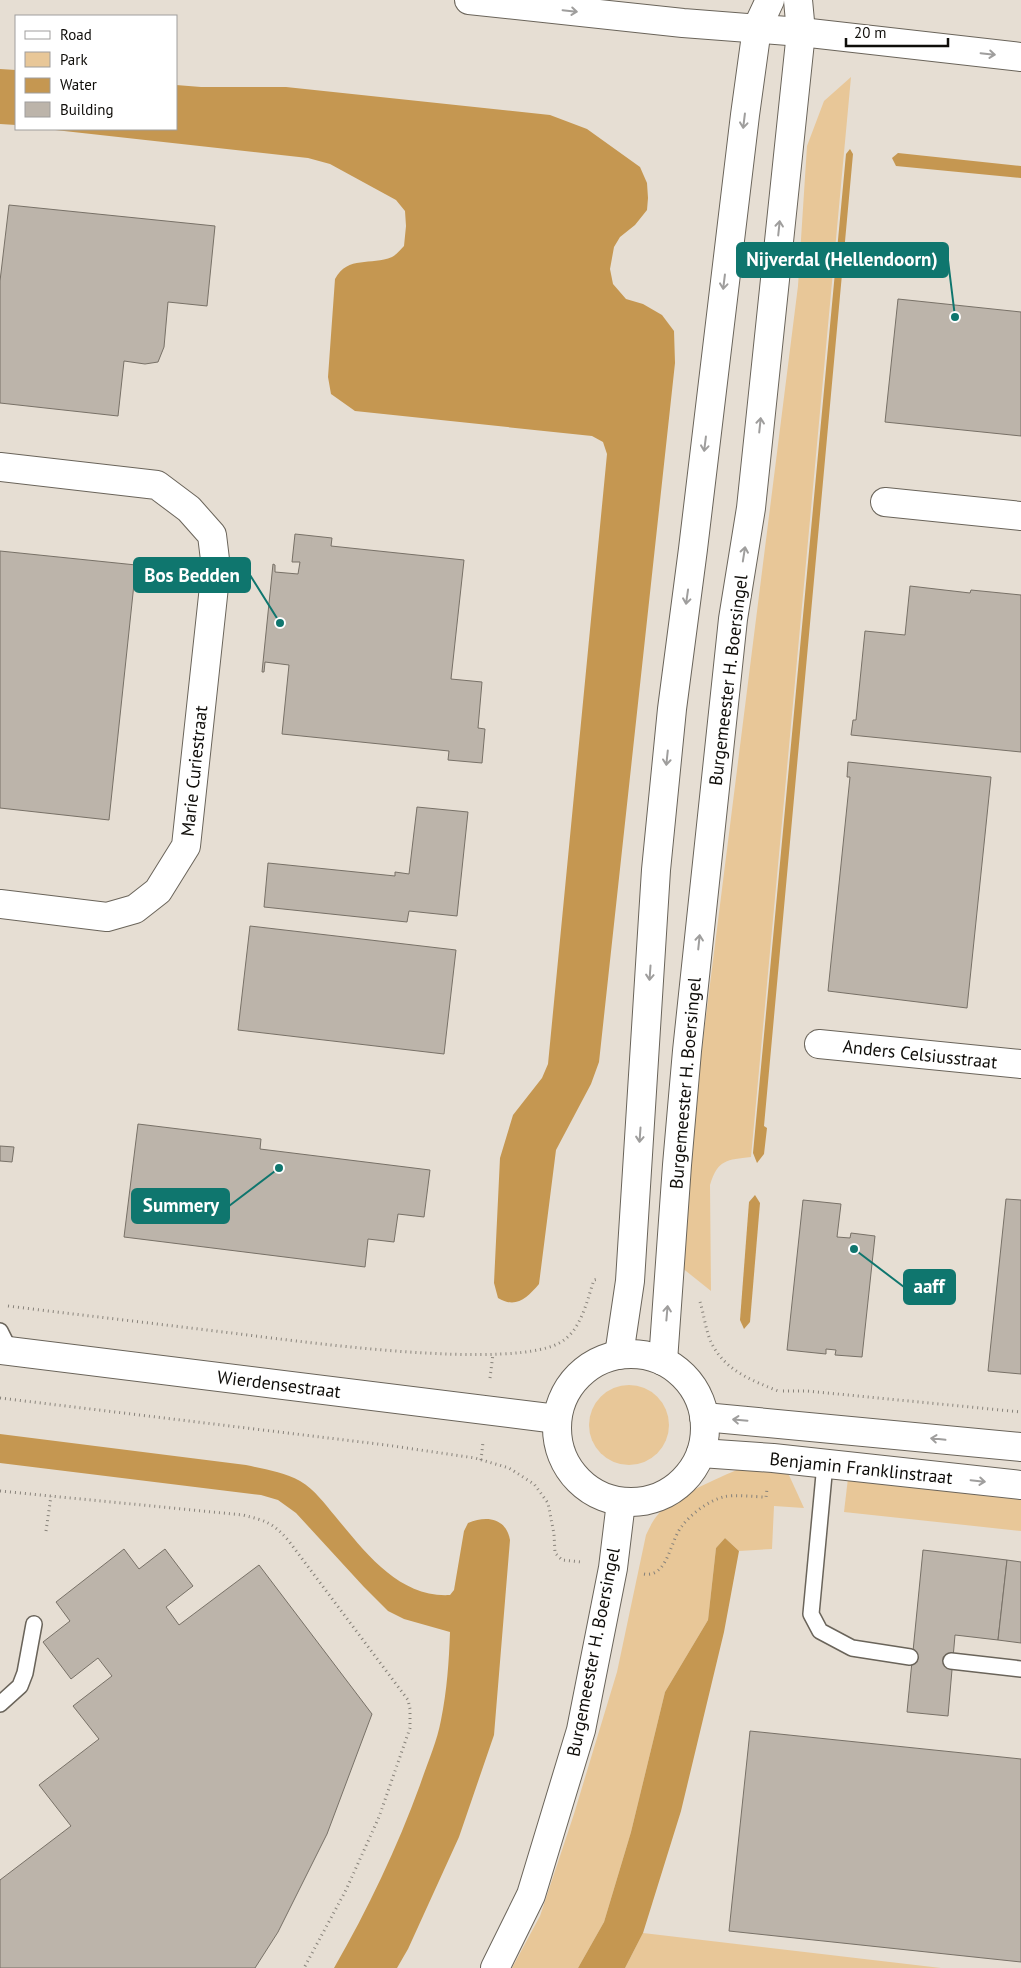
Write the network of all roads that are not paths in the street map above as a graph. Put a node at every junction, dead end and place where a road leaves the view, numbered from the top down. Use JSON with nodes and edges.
{"nodes":[{"id":1,"x":470,"y":0,"type":"edge"},
{"id":2,"x":770,"y":0,"type":"edge"},
{"id":3,"x":798,"y":0,"type":"edge"},
{"id":4,"x":758,"y":28,"type":"junction"},
{"id":5,"x":801,"y":32,"type":"junction"},
{"id":6,"x":1021,"y":57,"type":"edge"},
{"id":7,"x":0,"y":467,"type":"edge"},
{"id":8,"x":885,"y":502,"type":"dead end"},
{"id":9,"x":1021,"y":516,"type":"edge"},
{"id":10,"x":0,"y":904,"type":"edge"},
{"id":11,"x":820,"y":1044,"type":"dead end"},
{"id":12,"x":1021,"y":1064,"type":"edge"},
{"id":13,"x":3,"y":1344,"type":"edge"},
{"id":14,"x":620,"y":1355,"type":"junction"},
{"id":15,"x":663,"y":1362,"type":"junction"},
{"id":16,"x":704,"y":1417,"type":"junction"},
{"id":17,"x":557,"y":1419,"type":"junction"},
{"id":18,"x":1021,"y":1447,"type":"edge"},
{"id":19,"x":701,"y":1452,"type":"junction"},
{"id":20,"x":825,"y":1464,"type":"junction"},
{"id":21,"x":1021,"y":1485,"type":"edge"},
{"id":22,"x":621,"y":1502,"type":"junction"},
{"id":23,"x":34,"y":1624,"type":"dead end"},
{"id":24,"x":910,"y":1657,"type":"dead end"},
{"id":25,"x":951,"y":1661,"type":"dead end"},
{"id":26,"x":1021,"y":1669,"type":"edge"},
{"id":27,"x":0,"y":1704,"type":"edge"},
{"id":28,"x":495,"y":1968,"type":"edge"}],
"edges":[{"from":1,"to":4,"type":"main road","one_way":true},
{"from":2,"to":4,"type":"main road"},
{"from":3,"to":5,"type":"main road","name":"Burgemeester H. Boersingel"},
{"from":4,"to":5,"type":"main road"},
{"from":4,"to":14,"type":"main road","one_way":true},
{"from":5,"to":6,"type":"main road","one_way":true},
{"from":15,"to":5,"type":"main road","name":"Burgemeester H. Boersingel","one_way":true},
{"from":7,"to":10,"type":"main road","name":"Marie Curiestraat"},
{"from":8,"to":9,"type":"main road"},
{"from":11,"to":12,"type":"main road","name":"Anders Celsiusstraat"},
{"from":13,"to":17,"type":"main road","name":"Wierdensestraat"},
{"from":14,"to":15,"type":"main road"},
{"from":14,"to":17,"type":"main road"},
{"from":15,"to":16,"type":"main road"},
{"from":18,"to":16,"type":"main road","name":"Benjamin Franklinstraat","one_way":true},
{"from":16,"to":19,"type":"main road"},
{"from":17,"to":22,"type":"main road"},
{"from":19,"to":20,"type":"main road","name":"Benjamin Franklinstraat"},
{"from":19,"to":22,"type":"main road"},
{"from":20,"to":21,"type":"main road","name":"Benjamin Franklinstraat","one_way":true},
{"from":20,"to":24,"type":"lane"},
{"from":22,"to":28,"type":"main road","name":"Burgemeester H. Boersingel"},
{"from":23,"to":27,"type":"lane"},
{"from":25,"to":26,"type":"lane"}]}
